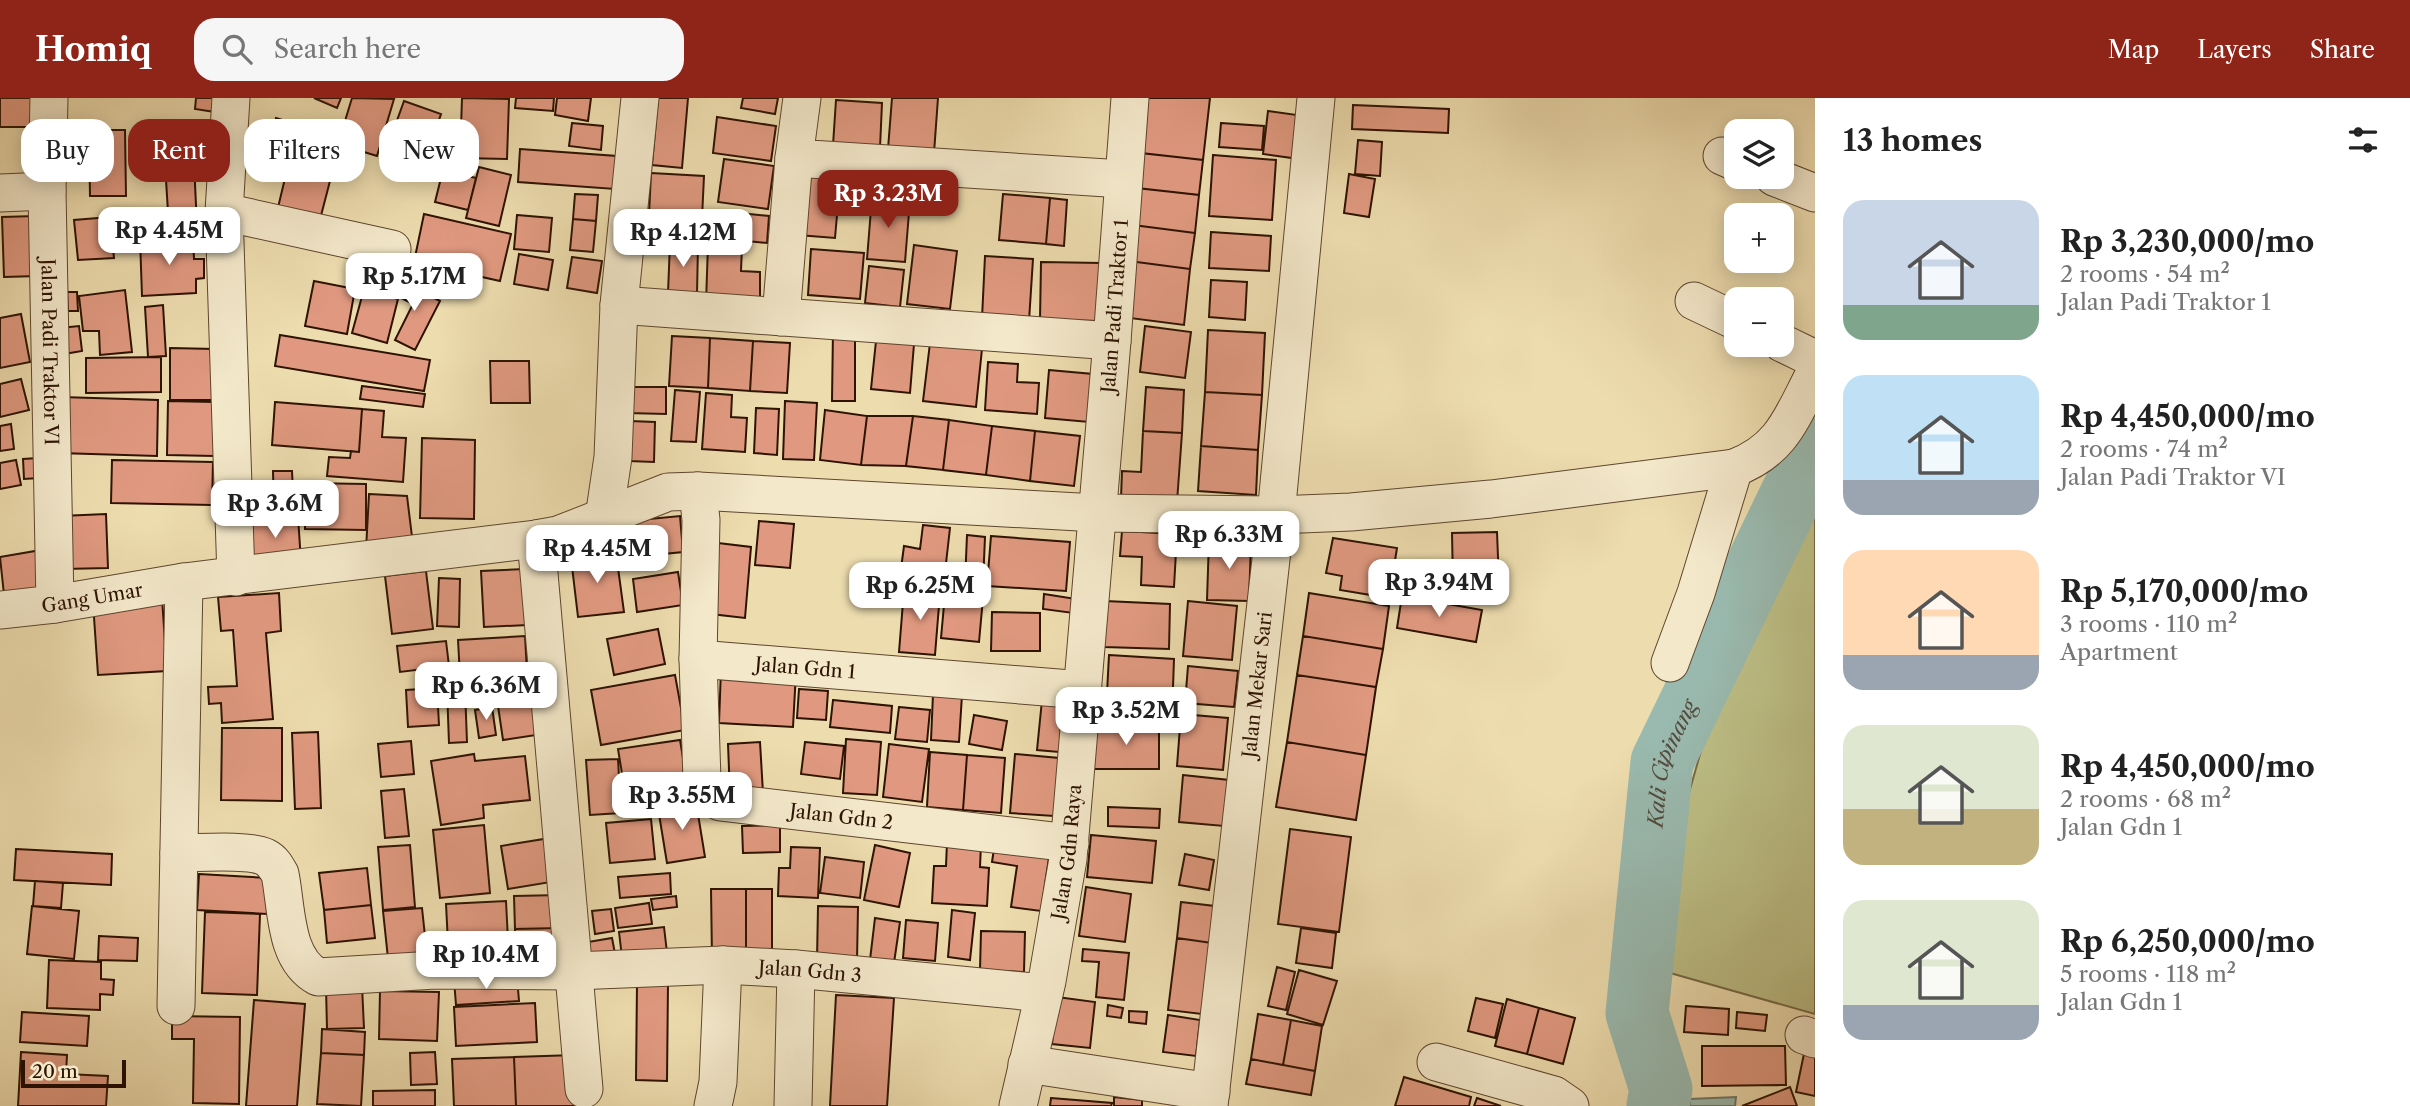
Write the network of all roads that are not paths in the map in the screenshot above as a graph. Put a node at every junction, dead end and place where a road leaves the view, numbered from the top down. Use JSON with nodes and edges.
{"nodes":[{"id":1,"x":49,"y":98,"type":"edge"},
{"id":2,"x":231,"y":98,"type":"edge"},
{"id":3,"x":640,"y":98,"type":"edge"},
{"id":4,"x":802,"y":98,"type":"edge"},
{"id":5,"x":1130,"y":98,"type":"edge"},
{"id":6,"x":1316,"y":98,"type":"edge"},
{"id":7,"x":794,"y":158,"type":"junction"},
{"id":8,"x":1124,"y":179,"type":"junction"},
{"id":9,"x":1794,"y":185,"type":"edge"},
{"id":10,"x":47,"y":191,"type":"junction"},
{"id":11,"x":0,"y":193,"type":"edge"},
{"id":12,"x":1815,"y":193,"type":"edge"},
{"id":13,"x":224,"y":212,"type":"junction"},
{"id":14,"x":392,"y":249,"type":"dead end"},
{"id":15,"x":1694,"y":300,"type":"dead end"},
{"id":16,"x":619,"y":305,"type":"junction"},
{"id":17,"x":1724,"y":315,"type":"edge"},
{"id":18,"x":781,"y":317,"type":"junction"},
{"id":19,"x":1112,"y":341,"type":"junction"},
{"id":20,"x":1794,"y":349,"type":"edge"},
{"id":21,"x":1815,"y":359,"type":"edge"},
{"id":22,"x":1815,"y":373,"type":"edge"},
{"id":23,"x":1734,"y":468,"type":"junction"},
{"id":24,"x":611,"y":476,"type":"junction"},
{"id":25,"x":683,"y":492,"type":"junction"},
{"id":26,"x":1097,"y":513,"type":"junction"},
{"id":27,"x":1276,"y":514,"type":"junction"},
{"id":28,"x":604,"y":518,"type":"junction"},
{"id":29,"x":536,"y":539,"type":"junction"},
{"id":30,"x":236,"y":577,"type":"junction"},
{"id":31,"x":184,"y":582,"type":"junction"},
{"id":32,"x":55,"y":604,"type":"junction"},
{"id":33,"x":0,"y":611,"type":"edge"},
{"id":34,"x":698,"y":659,"type":"junction"},
{"id":35,"x":1670,"y":663,"type":"dead end"},
{"id":36,"x":1083,"y":690,"type":"junction"},
{"id":37,"x":1070,"y":842,"type":"junction"},
{"id":38,"x":179,"y":853,"type":"junction"},
{"id":39,"x":723,"y":965,"type":"junction"},
{"id":40,"x":796,"y":969,"type":"junction"},
{"id":41,"x":574,"y":971,"type":"junction"},
{"id":42,"x":1044,"y":993,"type":"junction"},
{"id":43,"x":176,"y":1006,"type":"dead end"},
{"id":44,"x":1436,"y":1062,"type":"dead end"},
{"id":45,"x":1027,"y":1064,"type":"junction"},
{"id":46,"x":584,"y":1089,"type":"dead end"},
{"id":47,"x":1210,"y":1099,"type":"edge"},
{"id":48,"x":713,"y":1106,"type":"edge"},
{"id":49,"x":793,"y":1106,"type":"edge"},
{"id":50,"x":1018,"y":1106,"type":"edge"},
{"id":51,"x":1570,"y":1106,"type":"edge"}],
"edges":[{"from":1,"to":10,"type":"street","name":"Jalan Padi Traktor VI"},
{"from":2,"to":13,"type":"street"},
{"from":3,"to":16,"type":"street"},
{"from":4,"to":7,"type":"street"},
{"from":5,"to":8,"type":"street","name":"Jalan Padi Traktor 1"},
{"from":6,"to":27,"type":"street","name":"Jalan Mekar Sari"},
{"from":7,"to":8,"type":"street"},
{"from":7,"to":18,"type":"street"},
{"from":8,"to":19,"type":"street","name":"Jalan Padi Traktor 1"},
{"from":9,"to":12,"type":"street"},
{"from":10,"to":11,"type":"street"},
{"from":10,"to":32,"type":"street","name":"Jalan Padi Traktor VI"},
{"from":13,"to":14,"type":"street"},
{"from":13,"to":30,"type":"street"},
{"from":15,"to":17,"type":"street"},
{"from":16,"to":18,"type":"street"},
{"from":16,"to":24,"type":"street"},
{"from":18,"to":19,"type":"street"},
{"from":19,"to":26,"type":"street","name":"Jalan Padi Traktor 1"},
{"from":20,"to":21,"type":"street"},
{"from":22,"to":23,"type":"street"},
{"from":23,"to":27,"type":"street"},
{"from":23,"to":35,"type":"street"},
{"from":24,"to":25,"type":"street"},
{"from":24,"to":28,"type":"street"},
{"from":25,"to":26,"type":"street"},
{"from":25,"to":28,"type":"street","name":"Gang Umar"},
{"from":25,"to":34,"type":"street"},
{"from":26,"to":27,"type":"street"},
{"from":26,"to":36,"type":"street","name":"Jalan Gdn Raya"},
{"from":27,"to":47,"type":"street","name":"Jalan Mekar Sari"},
{"from":28,"to":29,"type":"street","name":"Gang Umar"},
{"from":29,"to":30,"type":"street","name":"Gang Umar"},
{"from":29,"to":41,"type":"street"},
{"from":30,"to":31,"type":"street","name":"Gang Umar"},
{"from":31,"to":32,"type":"street","name":"Gang Umar"},
{"from":31,"to":38,"type":"street"},
{"from":32,"to":33,"type":"street","name":"Gang Umar"},
{"from":34,"to":36,"type":"street","name":"Jalan Gdn 1"},
{"from":34,"to":37,"type":"street","name":"Jalan Gdn 2"},
{"from":36,"to":37,"type":"street","name":"Jalan Gdn Raya"},
{"from":37,"to":42,"type":"street","name":"Jalan Gdn Raya"},
{"from":38,"to":41,"type":"street","name":"Jalan Gdn 3"},
{"from":38,"to":43,"type":"street"},
{"from":39,"to":40,"type":"street","name":"Jalan Gdn 3"},
{"from":39,"to":41,"type":"street","name":"Jalan Gdn 3"},
{"from":39,"to":48,"type":"street"},
{"from":40,"to":42,"type":"street","name":"Jalan Gdn 3"},
{"from":40,"to":49,"type":"street"},
{"from":41,"to":46,"type":"street"},
{"from":42,"to":45,"type":"street","name":"Jalan Gdn Raya"},
{"from":44,"to":51,"type":"street"},
{"from":45,"to":47,"type":"street"},
{"from":45,"to":50,"type":"street","name":"Jalan Gdn Raya"}]}
